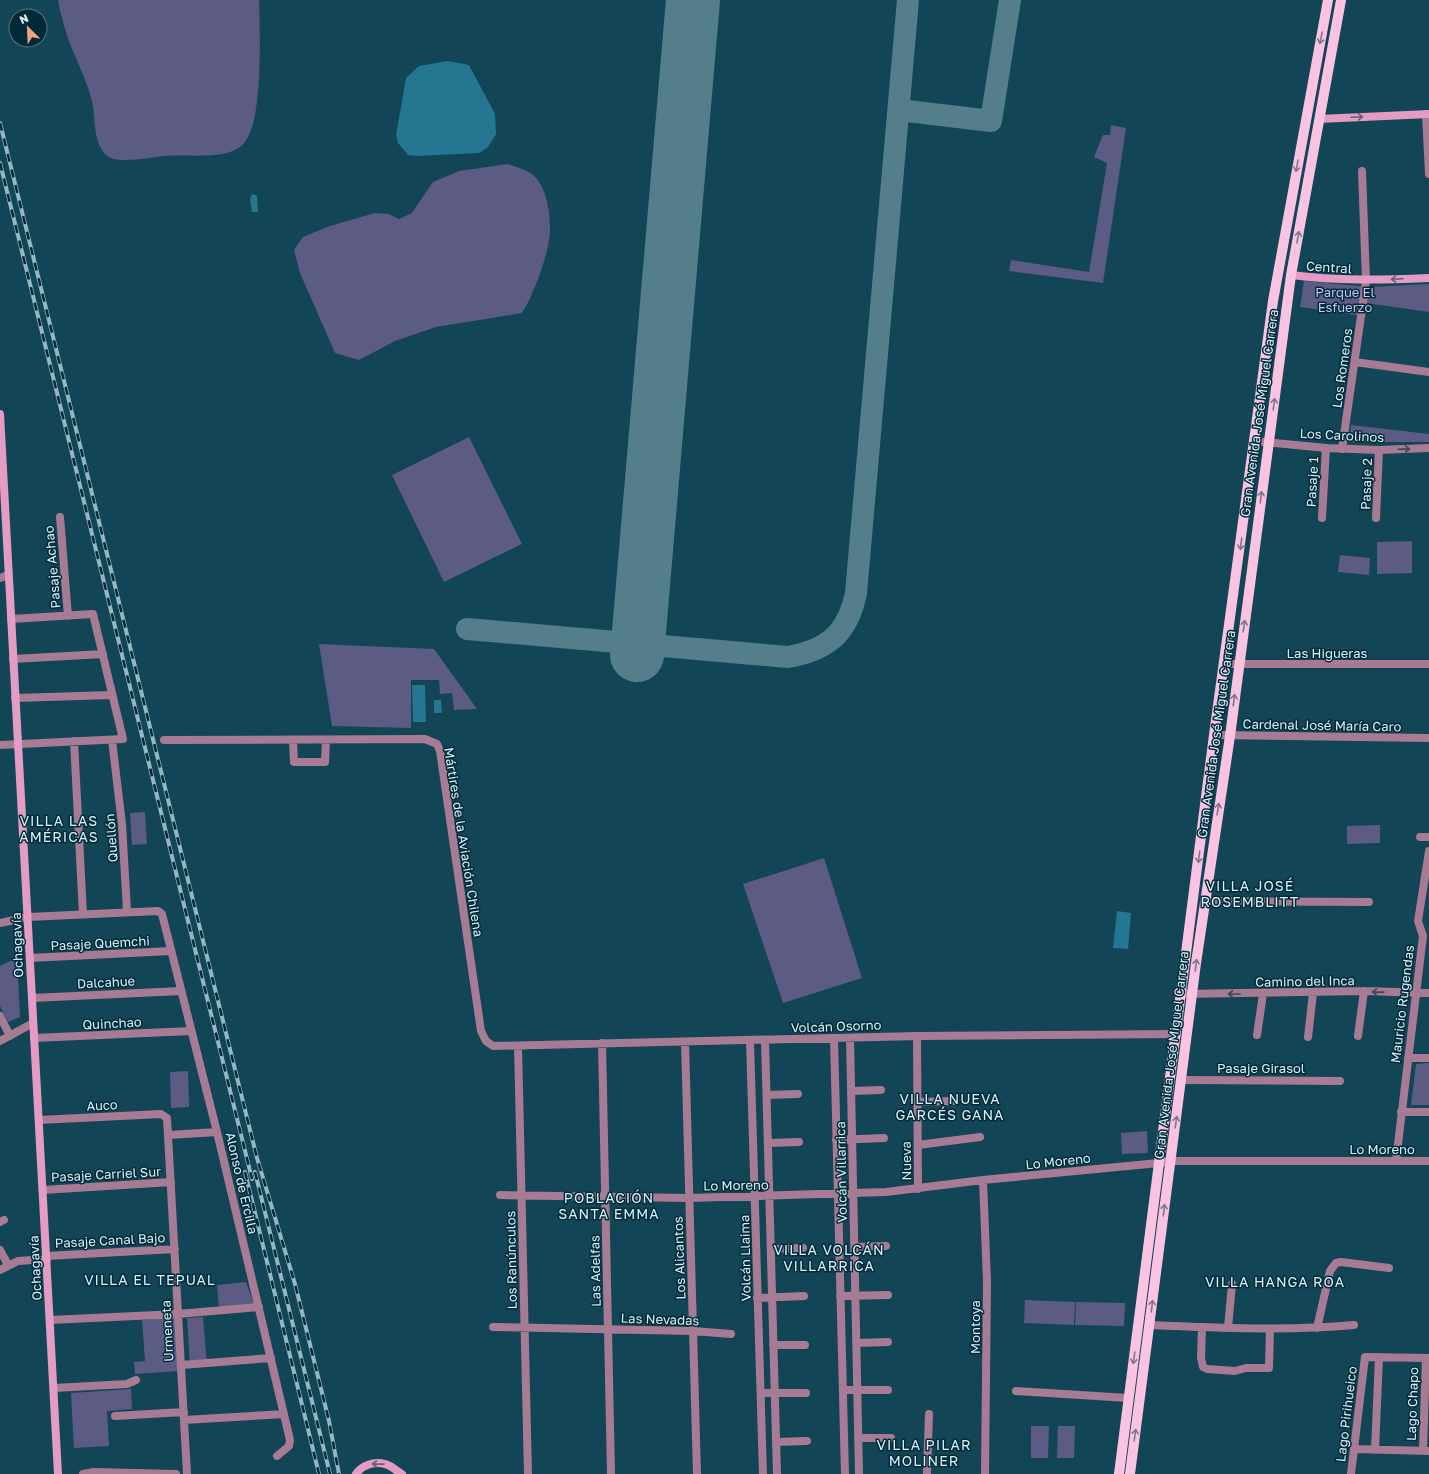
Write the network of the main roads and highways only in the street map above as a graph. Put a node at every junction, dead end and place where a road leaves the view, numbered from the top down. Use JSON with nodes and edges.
{"nodes":[{"id":1,"x":1328,"y":0,"type":"edge"},
{"id":2,"x":1341,"y":0,"type":"edge"},
{"id":3,"x":1308,"y":108,"type":"junction"},
{"id":4,"x":1428,"y":114,"type":"edge"},
{"id":5,"x":1318,"y":119,"type":"junction"},
{"id":6,"x":1291,"y":275,"type":"junction"},
{"id":7,"x":1429,"y":278,"type":"edge"},
{"id":8,"x":1276,"y":283,"type":"junction"},
{"id":9,"x":0,"y":414,"type":"edge"},
{"id":10,"x":4,"y":576,"type":"edge"},
{"id":11,"x":1187,"y":994,"type":"junction"},
{"id":12,"x":58,"y":1474,"type":"edge"},
{"id":13,"x":356,"y":1474,"type":"edge"},
{"id":14,"x":402,"y":1474,"type":"edge"},
{"id":15,"x":1119,"y":1474,"type":"edge"},
{"id":16,"x":1130,"y":1474,"type":"edge"}],
"edges":[{"from":1,"to":3,"type":"main road","name":"Gran Avenida José Miguel Carrera","one_way":true},
{"from":2,"to":5,"type":"main road","name":"Gran Avenida José Miguel Carrera"},
{"from":3,"to":5,"type":"main road"},
{"from":3,"to":8,"type":"main road","name":"Gran Avenida José Miguel Carrera","one_way":true},
{"from":5,"to":4,"type":"main road","one_way":true},
{"from":6,"to":5,"type":"main road","name":"Gran Avenida José Miguel Carrera","one_way":true},
{"from":7,"to":6,"type":"main road","name":"Central","one_way":true},
{"from":6,"to":8,"type":"main road"},
{"from":11,"to":6,"type":"main road","name":"Gran Avenida José Miguel Carrera","one_way":true},
{"from":8,"to":11,"type":"main road","name":"Gran Avenida José Miguel Carrera","one_way":true},
{"from":9,"to":10,"type":"main road","name":"Ochagavía"},
{"from":10,"to":12,"type":"main road","name":"Ochagavía"},
{"from":11,"to":15,"type":"main road","name":"Gran Avenida José Miguel Carrera","one_way":true},
{"from":16,"to":11,"type":"main road","name":"Gran Avenida José Miguel Carrera","one_way":true},
{"from":14,"to":13,"type":"main road","one_way":true}]}
